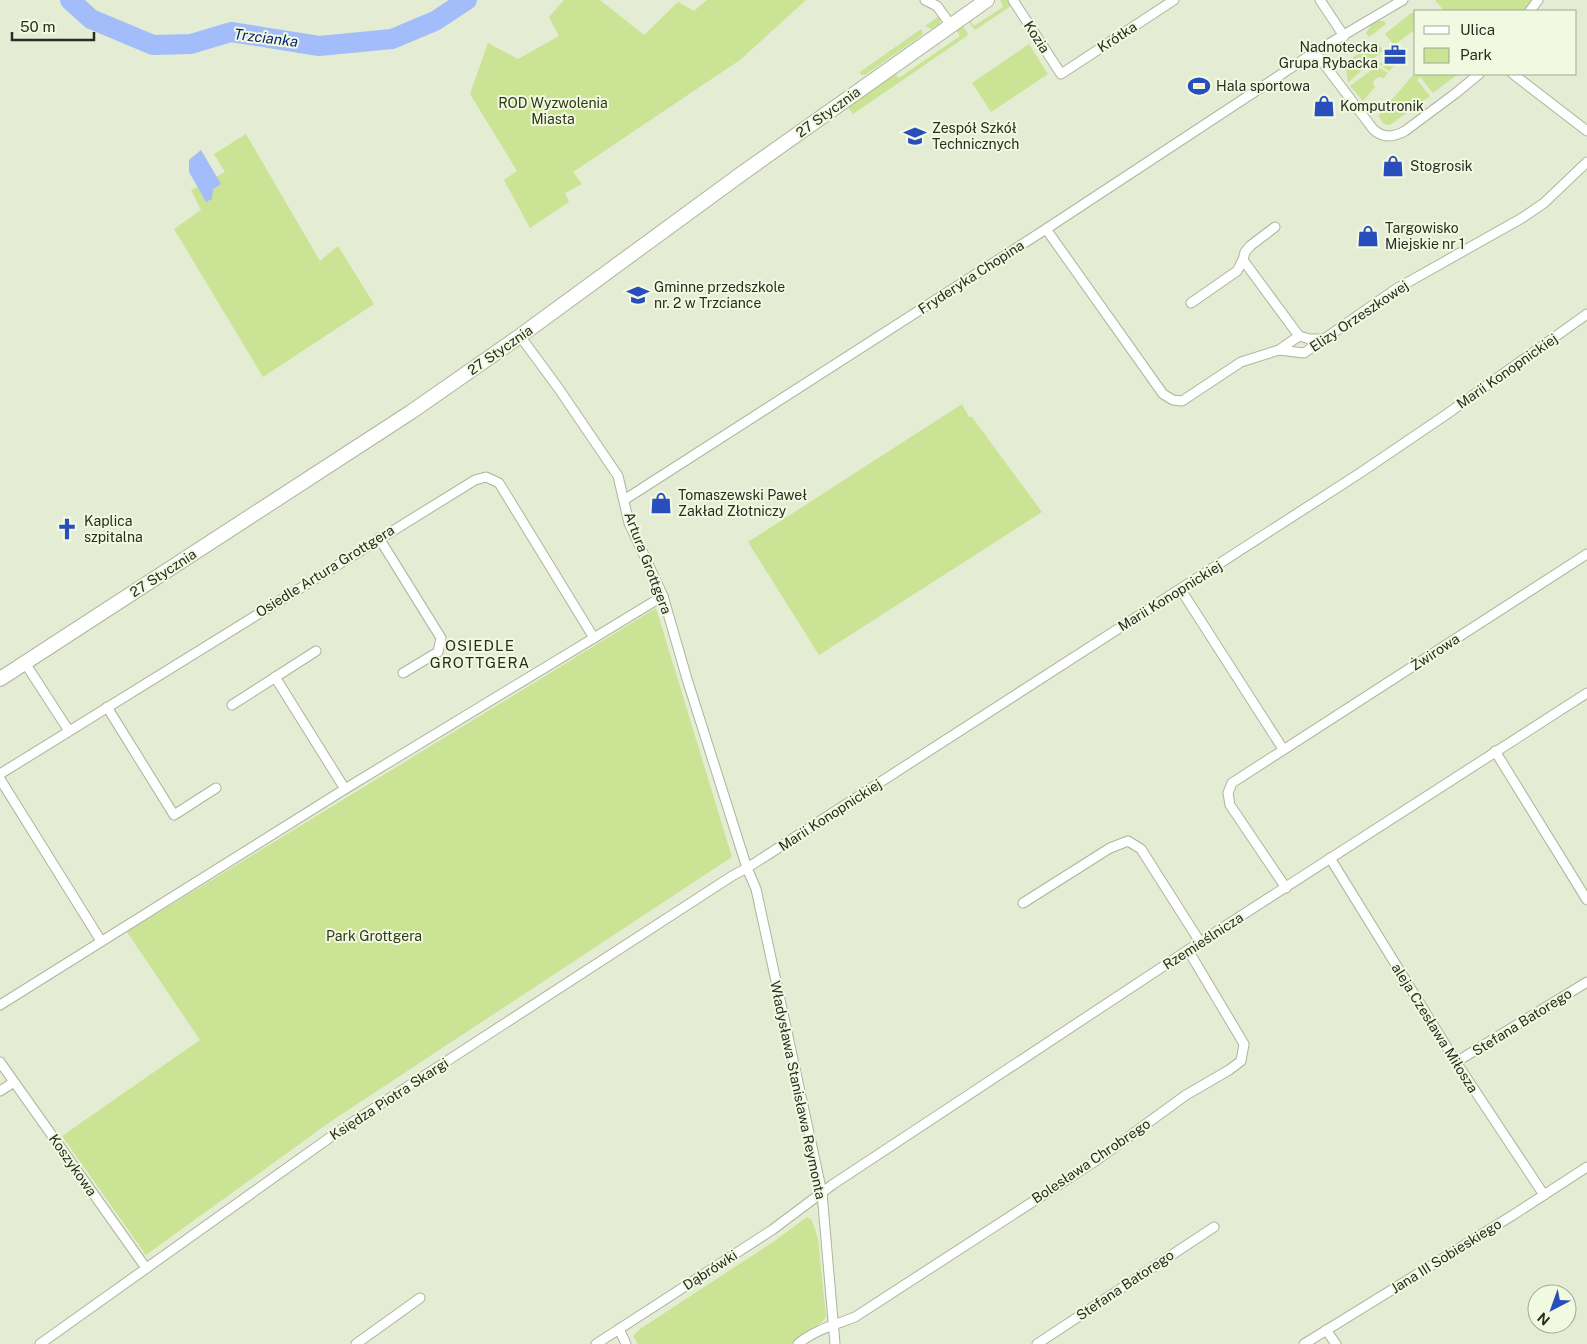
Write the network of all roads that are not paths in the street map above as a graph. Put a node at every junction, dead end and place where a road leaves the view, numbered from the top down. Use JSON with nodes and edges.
{"nodes":[{"id":1,"x":925,"y":0,"type":"edge"},
{"id":2,"x":986,"y":0,"type":"edge"},
{"id":3,"x":1013,"y":0,"type":"edge"},
{"id":4,"x":1174,"y":0,"type":"edge"},
{"id":5,"x":1320,"y":0,"type":"edge"},
{"id":6,"x":1403,"y":0,"type":"edge"},
{"id":7,"x":950,"y":24,"type":"junction"},
{"id":8,"x":1344,"y":36,"type":"junction"},
{"id":9,"x":1315,"y":52,"type":"junction"},
{"id":10,"x":1061,"y":74,"type":"joint"},
{"id":11,"x":1478,"y":75,"type":"edge"},
{"id":12,"x":1514,"y":75,"type":"edge"},
{"id":13,"x":1587,"y":131,"type":"edge"},
{"id":14,"x":1587,"y":162,"type":"edge"},
{"id":15,"x":1275,"y":227,"type":"dead end"},
{"id":16,"x":1046,"y":229,"type":"junction"},
{"id":17,"x":1244,"y":260,"type":"junction"},
{"id":18,"x":1191,"y":302,"type":"dead end"},
{"id":19,"x":1587,"y":314,"type":"edge"},
{"id":20,"x":520,"y":336,"type":"junction"},
{"id":21,"x":1298,"y":336,"type":"junction"},
{"id":22,"x":1327,"y":339,"type":"junction"},
{"id":23,"x":1279,"y":350,"type":"junction"},
{"id":24,"x":624,"y":500,"type":"junction"},
{"id":25,"x":379,"y":538,"type":"junction"},
{"id":26,"x":1587,"y":554,"type":"edge"},
{"id":27,"x":1181,"y":590,"type":"junction"},
{"id":28,"x":663,"y":596,"type":"junction"},
{"id":29,"x":594,"y":638,"type":"junction"},
{"id":30,"x":316,"y":651,"type":"dead end"},
{"id":31,"x":26,"y":663,"type":"junction"},
{"id":32,"x":403,"y":673,"type":"dead end"},
{"id":33,"x":275,"y":677,"type":"junction"},
{"id":34,"x":0,"y":679,"type":"edge"},
{"id":35,"x":1587,"y":693,"type":"edge"},
{"id":36,"x":232,"y":705,"type":"dead end"},
{"id":37,"x":108,"y":707,"type":"junction"},
{"id":38,"x":69,"y":731,"type":"junction"},
{"id":39,"x":1283,"y":749,"type":"junction"},
{"id":40,"x":1495,"y":751,"type":"junction"},
{"id":41,"x":0,"y":774,"type":"edge"},
{"id":42,"x":0,"y":779,"type":"edge"},
{"id":43,"x":216,"y":788,"type":"dead end"},
{"id":44,"x":345,"y":789,"type":"junction"},
{"id":45,"x":1330,"y":858,"type":"junction"},
{"id":46,"x":747,"y":868,"type":"junction"},
{"id":47,"x":1286,"y":888,"type":"junction"},
{"id":48,"x":1587,"y":900,"type":"edge"},
{"id":49,"x":1023,"y":904,"type":"dead end"},
{"id":50,"x":101,"y":941,"type":"junction"},
{"id":51,"x":1200,"y":942,"type":"junction"},
{"id":52,"x":1188,"y":950,"type":"junction"},
{"id":53,"x":1587,"y":982,"type":"edge"},
{"id":54,"x":0,"y":1005,"type":"edge"},
{"id":55,"x":0,"y":1062,"type":"edge"},
{"id":56,"x":1456,"y":1062,"type":"junction"},
{"id":57,"x":14,"y":1082,"type":"junction"},
{"id":58,"x":0,"y":1091,"type":"edge"},
{"id":59,"x":1587,"y":1167,"type":"edge"},
{"id":60,"x":822,"y":1193,"type":"junction"},
{"id":61,"x":1544,"y":1195,"type":"junction"},
{"id":62,"x":1214,"y":1227,"type":"dead end"},
{"id":63,"x":146,"y":1268,"type":"junction"},
{"id":64,"x":420,"y":1298,"type":"dead end"},
{"id":65,"x":832,"y":1326,"type":"junction"},
{"id":66,"x":619,"y":1329,"type":"junction"},
{"id":67,"x":1326,"y":1330,"type":"junction"},
{"id":68,"x":40,"y":1344,"type":"edge"},
{"id":69,"x":356,"y":1344,"type":"edge"},
{"id":70,"x":596,"y":1344,"type":"edge"},
{"id":71,"x":626,"y":1344,"type":"edge"},
{"id":72,"x":798,"y":1344,"type":"edge"},
{"id":73,"x":834,"y":1344,"type":"edge"},
{"id":74,"x":1037,"y":1344,"type":"edge"},
{"id":75,"x":1304,"y":1344,"type":"edge"},
{"id":76,"x":1336,"y":1344,"type":"edge"}],
"edges":[{"from":1,"to":7,"type":"street"},
{"from":2,"to":7,"type":"main road","name":"27 Stycznia"},
{"from":3,"to":10,"type":"street","name":"Kozia"},
{"from":4,"to":10,"type":"street","name":"Krótka"},
{"from":5,"to":8,"type":"street"},
{"from":6,"to":8,"type":"street","name":"Fryderyka Chopina"},
{"from":7,"to":20,"type":"main road","name":"27 Stycznia"},
{"from":8,"to":9,"type":"street","name":"Fryderyka Chopina"},
{"from":9,"to":11,"type":"street"},
{"from":9,"to":16,"type":"street","name":"Fryderyka Chopina"},
{"from":12,"to":13,"type":"street"},
{"from":14,"to":22,"type":"street","name":"Elizy Orzeszkowej"},
{"from":15,"to":17,"type":"street"},
{"from":16,"to":23,"type":"street","name":"Elizy Orzeszkowej"},
{"from":16,"to":24,"type":"street","name":"Fryderyka Chopina"},
{"from":17,"to":18,"type":"street"},
{"from":17,"to":21,"type":"street"},
{"from":19,"to":27,"type":"street","name":"Marii Konopnickiej"},
{"from":20,"to":24,"type":"street","name":"Artura Grottgera"},
{"from":20,"to":31,"type":"main road","name":"27 Stycznia"},
{"from":21,"to":22,"type":"street"},
{"from":21,"to":23,"type":"street"},
{"from":22,"to":23,"type":"street","name":"Elizy Orzeszkowej"},
{"from":24,"to":28,"type":"street","name":"Artura Grottgera"},
{"from":25,"to":29,"type":"street","name":"Osiedle Artura Grottgera"},
{"from":25,"to":32,"type":"street"},
{"from":25,"to":37,"type":"street","name":"Osiedle Artura Grottgera"},
{"from":26,"to":39,"type":"street","name":"Żwirowa"},
{"from":27,"to":39,"type":"street"},
{"from":27,"to":46,"type":"street","name":"Marii Konopnickiej"},
{"from":28,"to":29,"type":"street"},
{"from":28,"to":46,"type":"street","name":"Artura Grottgera"},
{"from":29,"to":44,"type":"street"},
{"from":30,"to":33,"type":"street"},
{"from":31,"to":34,"type":"main road","name":"27 Stycznia"},
{"from":31,"to":38,"type":"street"},
{"from":33,"to":36,"type":"street"},
{"from":33,"to":44,"type":"street"},
{"from":35,"to":40,"type":"street","name":"Rzemieślnicza"},
{"from":37,"to":38,"type":"street","name":"Osiedle Artura Grottgera"},
{"from":37,"to":43,"type":"street"},
{"from":38,"to":41,"type":"street","name":"Osiedle Artura Grottgera"},
{"from":39,"to":47,"type":"street","name":"Żwirowa"},
{"from":40,"to":45,"type":"street","name":"Rzemieślnicza"},
{"from":40,"to":48,"type":"street"},
{"from":42,"to":50,"type":"street"},
{"from":44,"to":50,"type":"street"},
{"from":45,"to":47,"type":"street","name":"Rzemieślnicza"},
{"from":45,"to":56,"type":"street","name":"aleja Czesława Miłosza"},
{"from":46,"to":60,"type":"street","name":"Władysława Stanisława Reymonta"},
{"from":46,"to":63,"type":"street","name":"Księdza Piotra Skargi"},
{"from":47,"to":51,"type":"street","name":"Rzemieślnicza"},
{"from":49,"to":51,"type":"street"},
{"from":50,"to":54,"type":"street"},
{"from":51,"to":52,"type":"street","name":"Rzemieślnicza"},
{"from":52,"to":60,"type":"street","name":"Rzemieślnicza"},
{"from":52,"to":65,"type":"street","name":"Bolesława Chrobrego"},
{"from":53,"to":56,"type":"street","name":"Stefana Batorego"},
{"from":55,"to":57,"type":"street","name":"Koszykowa"},
{"from":56,"to":61,"type":"street","name":"aleja Czesława Miłosza"},
{"from":57,"to":58,"type":"street"},
{"from":57,"to":63,"type":"street","name":"Koszykowa"},
{"from":59,"to":61,"type":"street","name":"Jana III Sobieskiego"},
{"from":60,"to":65,"type":"street","name":"Władysława Stanisława Reymonta"},
{"from":60,"to":66,"type":"street","name":"Dąbrówki"},
{"from":61,"to":67,"type":"street","name":"Jana III Sobieskiego"},
{"from":62,"to":74,"type":"street","name":"Stefana Batorego"},
{"from":63,"to":68,"type":"street","name":"Księdza Piotra Skargi"},
{"from":64,"to":69,"type":"street"},
{"from":65,"to":72,"type":"street","name":"Bolesława Chrobrego"},
{"from":65,"to":73,"type":"street","name":"Władysława Stanisława Reymonta"},
{"from":66,"to":70,"type":"street","name":"Dąbrówki"},
{"from":66,"to":71,"type":"street"},
{"from":67,"to":75,"type":"street","name":"Jana III Sobieskiego"},
{"from":67,"to":76,"type":"street"}]}
